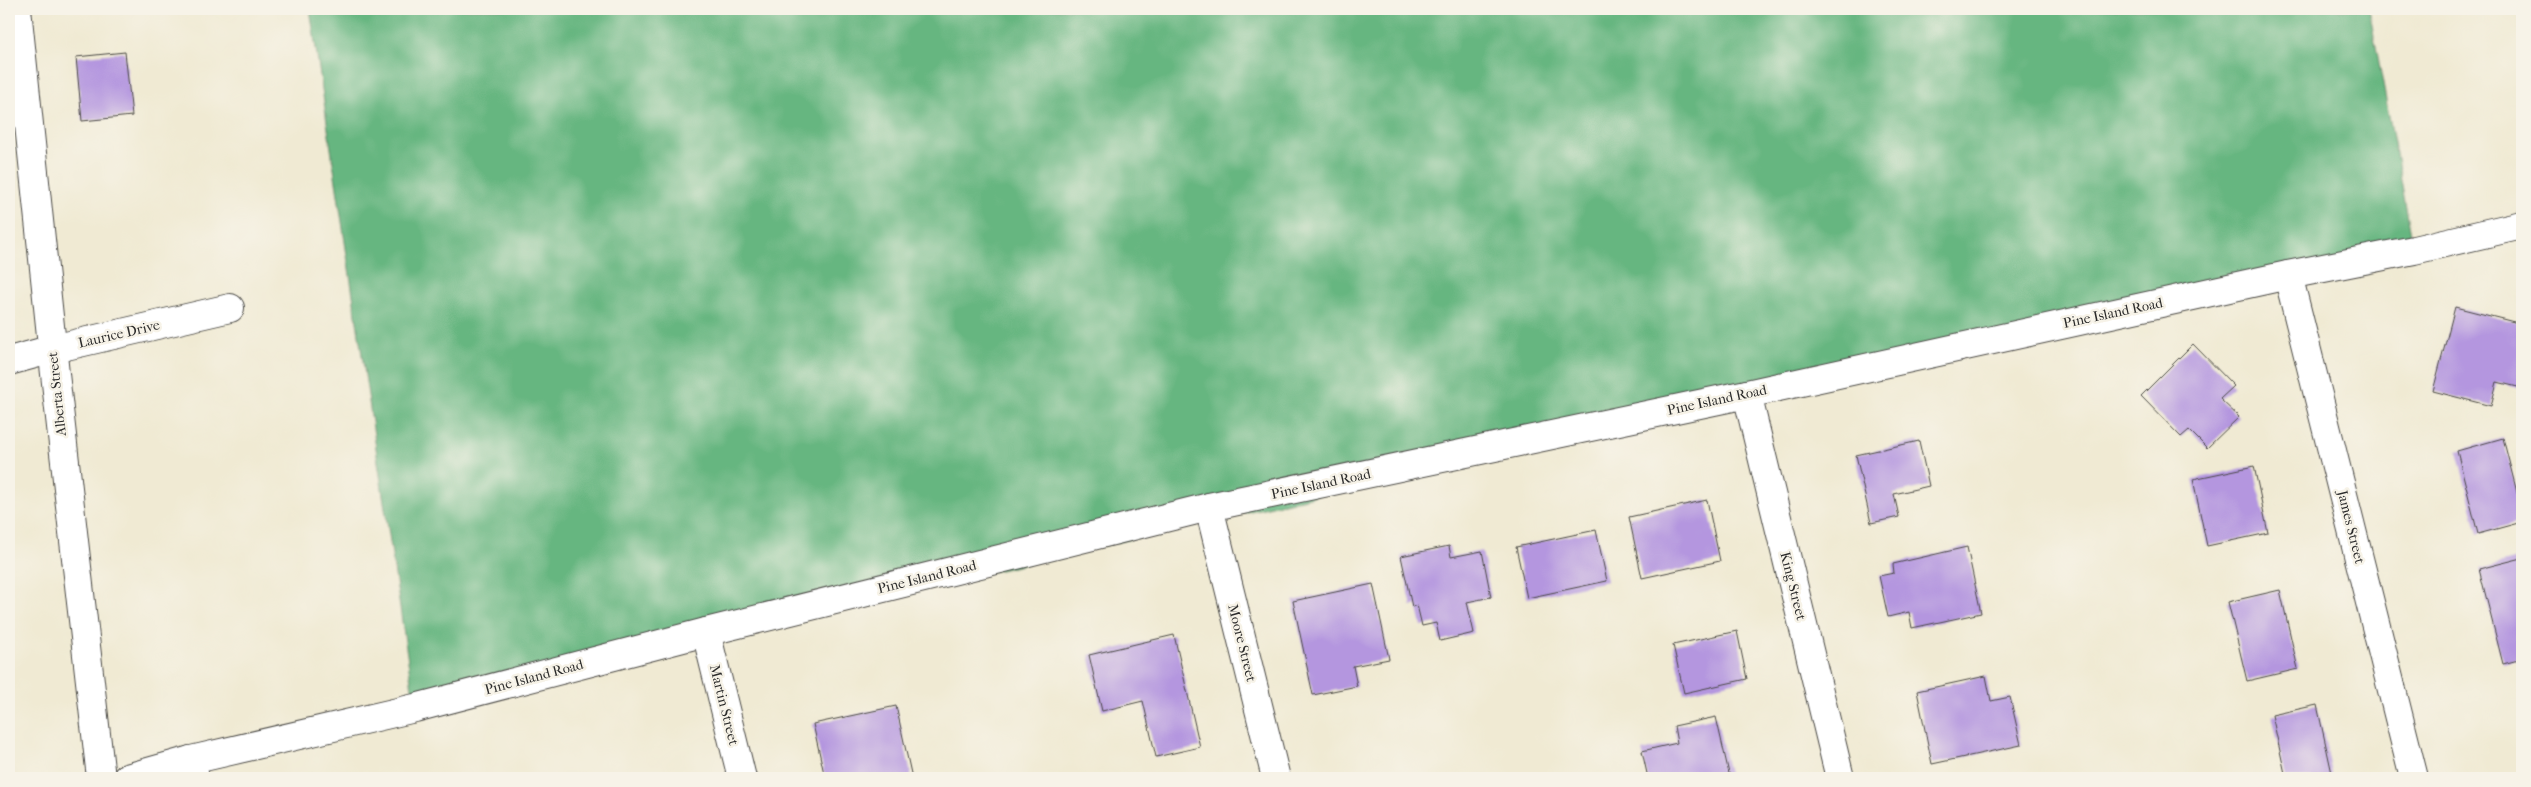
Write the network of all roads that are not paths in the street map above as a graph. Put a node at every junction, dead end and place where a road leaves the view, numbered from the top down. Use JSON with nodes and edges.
{"nodes":[{"id":1,"x":16,"y":9,"type":"edge"},
{"id":2,"x":2522,"y":225,"type":"edge"},
{"id":3,"x":2288,"y":275,"type":"junction"},
{"id":4,"x":230,"y":308,"type":"dead end"},
{"id":5,"x":52,"y":349,"type":"junction"},
{"id":6,"x":9,"y":361,"type":"edge"},
{"id":7,"x":1747,"y":394,"type":"junction"},
{"id":8,"x":1209,"y":508,"type":"junction"},
{"id":9,"x":706,"y":632,"type":"junction"},
{"id":10,"x":193,"y":769,"type":"edge"},
{"id":11,"x":101,"y":778,"type":"edge"},
{"id":12,"x":127,"y":778,"type":"edge"},
{"id":13,"x":742,"y":778,"type":"edge"},
{"id":14,"x":1276,"y":778,"type":"edge"},
{"id":15,"x":1840,"y":778,"type":"edge"},
{"id":16,"x":2414,"y":778,"type":"edge"}],
"edges":[{"from":1,"to":5,"type":"street","name":"Alberta Street"},
{"from":2,"to":3,"type":"street","name":"Pine Island Road"},
{"from":3,"to":7,"type":"street","name":"Pine Island Road"},
{"from":3,"to":16,"type":"street","name":"James Street"},
{"from":4,"to":5,"type":"street","name":"Laurice Drive"},
{"from":5,"to":6,"type":"street","name":"Laurice Drive"},
{"from":5,"to":11,"type":"street","name":"Alberta Street"},
{"from":7,"to":8,"type":"street","name":"Pine Island Road"},
{"from":7,"to":15,"type":"street","name":"King Street"},
{"from":8,"to":9,"type":"street","name":"Pine Island Road"},
{"from":8,"to":14,"type":"street","name":"Moore Street"},
{"from":9,"to":10,"type":"street","name":"Pine Island Road"},
{"from":9,"to":13,"type":"street","name":"Martin Street"},
{"from":10,"to":12,"type":"street","name":"Pine Island Road"}]}
